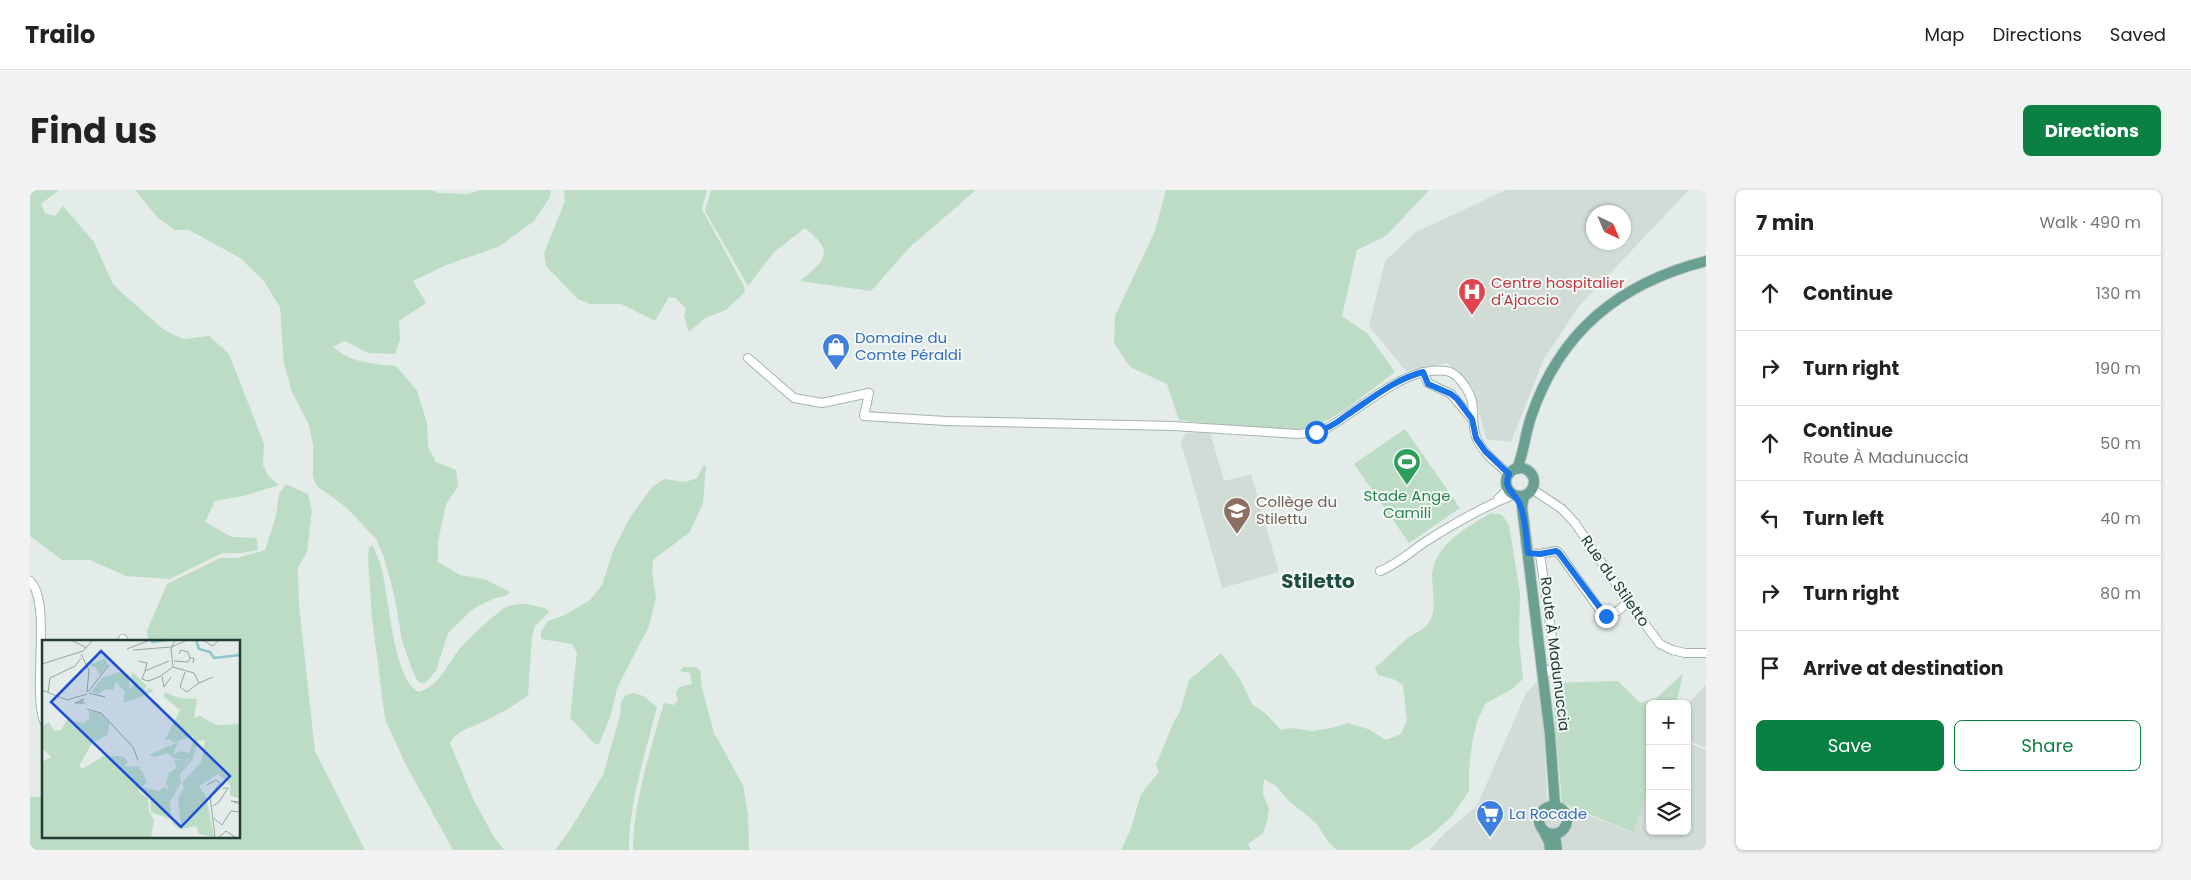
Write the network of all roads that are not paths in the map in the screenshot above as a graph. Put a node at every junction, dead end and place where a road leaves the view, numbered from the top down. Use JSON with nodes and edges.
{"nodes":[{"id":1,"x":1706,"y":261,"type":"edge"},
{"id":2,"x":748,"y":358,"type":"dead end"},
{"id":3,"x":1423,"y":372,"type":"junction"},
{"id":4,"x":1472,"y":419,"type":"junction"},
{"id":5,"x":1517,"y":471,"type":"junction"},
{"id":6,"x":1532,"y":489,"type":"junction"},
{"id":7,"x":1515,"y":494,"type":"junction"},
{"id":8,"x":1528,"y":553,"type":"junction"},
{"id":9,"x":1540,"y":554,"type":"junction"},
{"id":10,"x":1380,"y":571,"type":"dead end"},
{"id":11,"x":30,"y":581,"type":"edge"},
{"id":12,"x":1628,"y":602,"type":"junction"},
{"id":13,"x":1706,"y":653,"type":"edge"},
{"id":14,"x":1543,"y":674,"type":"junction"},
{"id":15,"x":42,"y":716,"type":"edge"},
{"id":16,"x":1555,"y":805,"type":"junction"},
{"id":17,"x":1542,"y":829,"type":"junction"},
{"id":18,"x":1555,"y":834,"type":"junction"},
{"id":19,"x":1550,"y":850,"type":"edge"},
{"id":20,"x":1557,"y":850,"type":"edge"}],
"edges":[{"from":1,"to":5,"type":"main road"},
{"from":2,"to":3,"type":"street"},
{"from":3,"to":4,"type":"street"},
{"from":3,"to":4,"type":"street"},
{"from":4,"to":5,"type":"street"},
{"from":5,"to":6,"type":"main road"},
{"from":5,"to":7,"type":"main road"},
{"from":6,"to":7,"type":"main road"},
{"from":6,"to":12,"type":"street","name":"Rue du Stiletto"},
{"from":7,"to":8,"type":"main road","name":"Route À Madunuccia"},
{"from":7,"to":10,"type":"street"},
{"from":8,"to":9,"type":"street"},
{"from":8,"to":14,"type":"main road","name":"Route À Madunuccia"},
{"from":9,"to":12,"type":"street"},
{"from":9,"to":14,"type":"street"},
{"from":11,"to":15,"type":"street"},
{"from":12,"to":13,"type":"street","name":"Rue du Stiletto"},
{"from":14,"to":16,"type":"main road","name":"Route À Madunuccia"},
{"from":16,"to":17,"type":"main road"},
{"from":16,"to":18,"type":"main road"},
{"from":17,"to":18,"type":"main road"},
{"from":17,"to":19,"type":"main road"},
{"from":18,"to":20,"type":"main road"}]}
